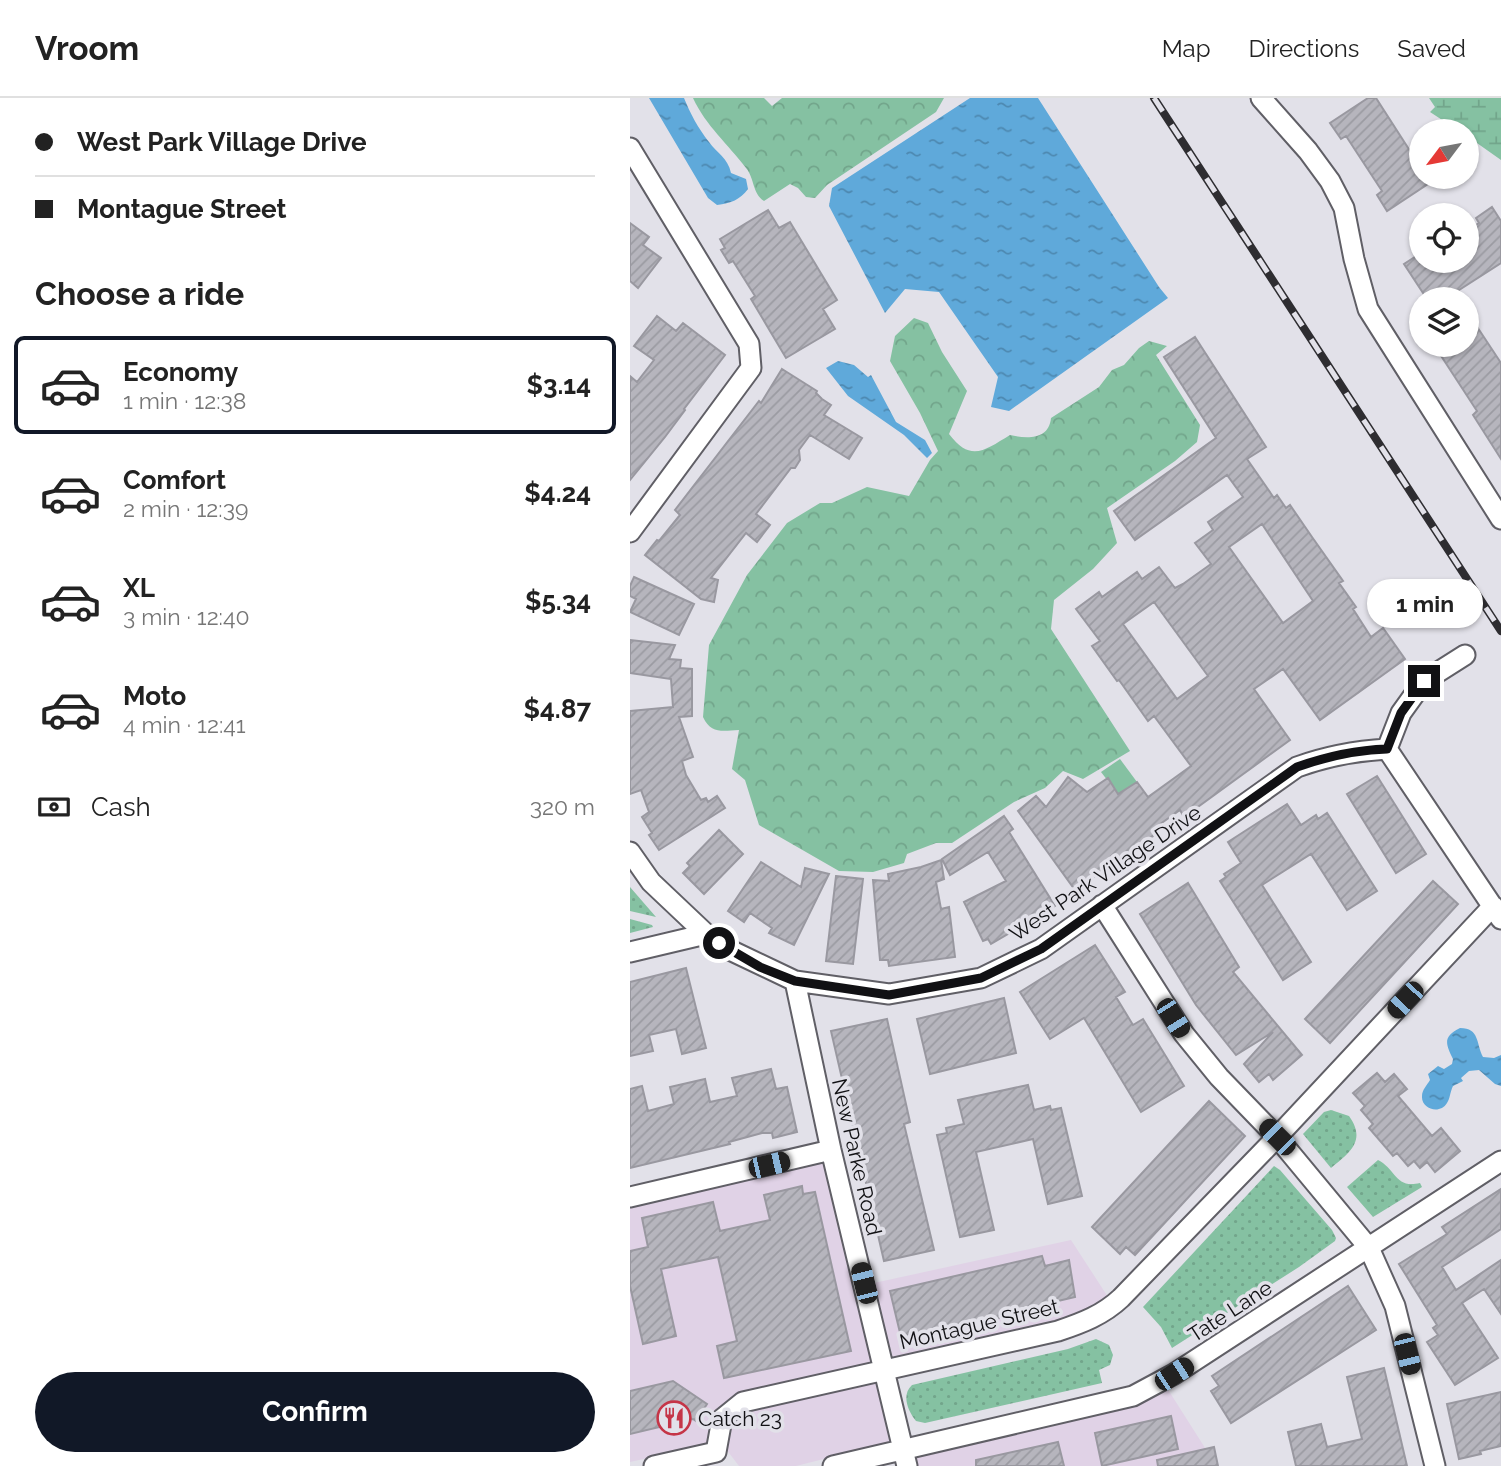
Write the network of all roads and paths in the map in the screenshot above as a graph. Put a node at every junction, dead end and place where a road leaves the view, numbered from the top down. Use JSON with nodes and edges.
{"nodes":[{"id":1,"x":1261,"y":98,"type":"edge"},
{"id":2,"x":630,"y":148,"type":"edge"},
{"id":3,"x":1501,"y":519,"type":"edge"},
{"id":4,"x":630,"y":532,"type":"edge"},
{"id":5,"x":1465,"y":655,"type":"dead end"},
{"id":6,"x":1387,"y":749,"type":"junction"},
{"id":7,"x":630,"y":852,"type":"edge"},
{"id":8,"x":1102,"y":905,"type":"junction"},
{"id":9,"x":1497,"y":913,"type":"edge"},
{"id":10,"x":706,"y":934,"type":"junction"},
{"id":11,"x":630,"y":952,"type":"edge"},
{"id":12,"x":795,"y":981,"type":"junction"},
{"id":13,"x":1277,"y":1137,"type":"junction"},
{"id":14,"x":831,"y":1150,"type":"junction"},
{"id":15,"x":1501,"y":1161,"type":"edge"},
{"id":16,"x":630,"y":1197,"type":"edge"},
{"id":17,"x":1369,"y":1248,"type":"junction"},
{"id":18,"x":885,"y":1370,"type":"junction"},
{"id":19,"x":905,"y":1457,"type":"edge"},
{"id":20,"x":721,"y":1459,"type":"edge"},
{"id":21,"x":654,"y":1466,"type":"edge"},
{"id":22,"x":833,"y":1466,"type":"edge"},
{"id":23,"x":1435,"y":1466,"type":"edge"}],
"edges":[{"from":1,"to":3,"type":"street"},
{"from":2,"to":4,"type":"street"},
{"from":5,"to":6,"type":"street"},
{"from":6,"to":8,"type":"street","name":"West Park Village Drive"},
{"from":6,"to":9,"type":"street"},
{"from":7,"to":10,"type":"street","name":"West Park Village Drive"},
{"from":8,"to":12,"type":"street","name":"West Park Village Drive"},
{"from":8,"to":13,"type":"street"},
{"from":9,"to":13,"type":"street"},
{"from":10,"to":11,"type":"street"},
{"from":10,"to":12,"type":"street","name":"West Park Village Drive"},
{"from":12,"to":14,"type":"street","name":"New Parke Road"},
{"from":13,"to":17,"type":"street"},
{"from":13,"to":18,"type":"street","name":"Montague Street"},
{"from":14,"to":16,"type":"street"},
{"from":14,"to":18,"type":"street","name":"New Parke Road"},
{"from":15,"to":17,"type":"street","name":"Tate Lane"},
{"from":17,"to":19,"type":"street","name":"Tate Lane"},
{"from":17,"to":23,"type":"street"},
{"from":18,"to":19,"type":"street","name":"New Parke Road"},
{"from":18,"to":20,"type":"street","name":"Montague Street"},
{"from":19,"to":22,"type":"street","name":"Tate Lane"},
{"from":20,"to":21,"type":"street","name":"Montague Street"}]}
